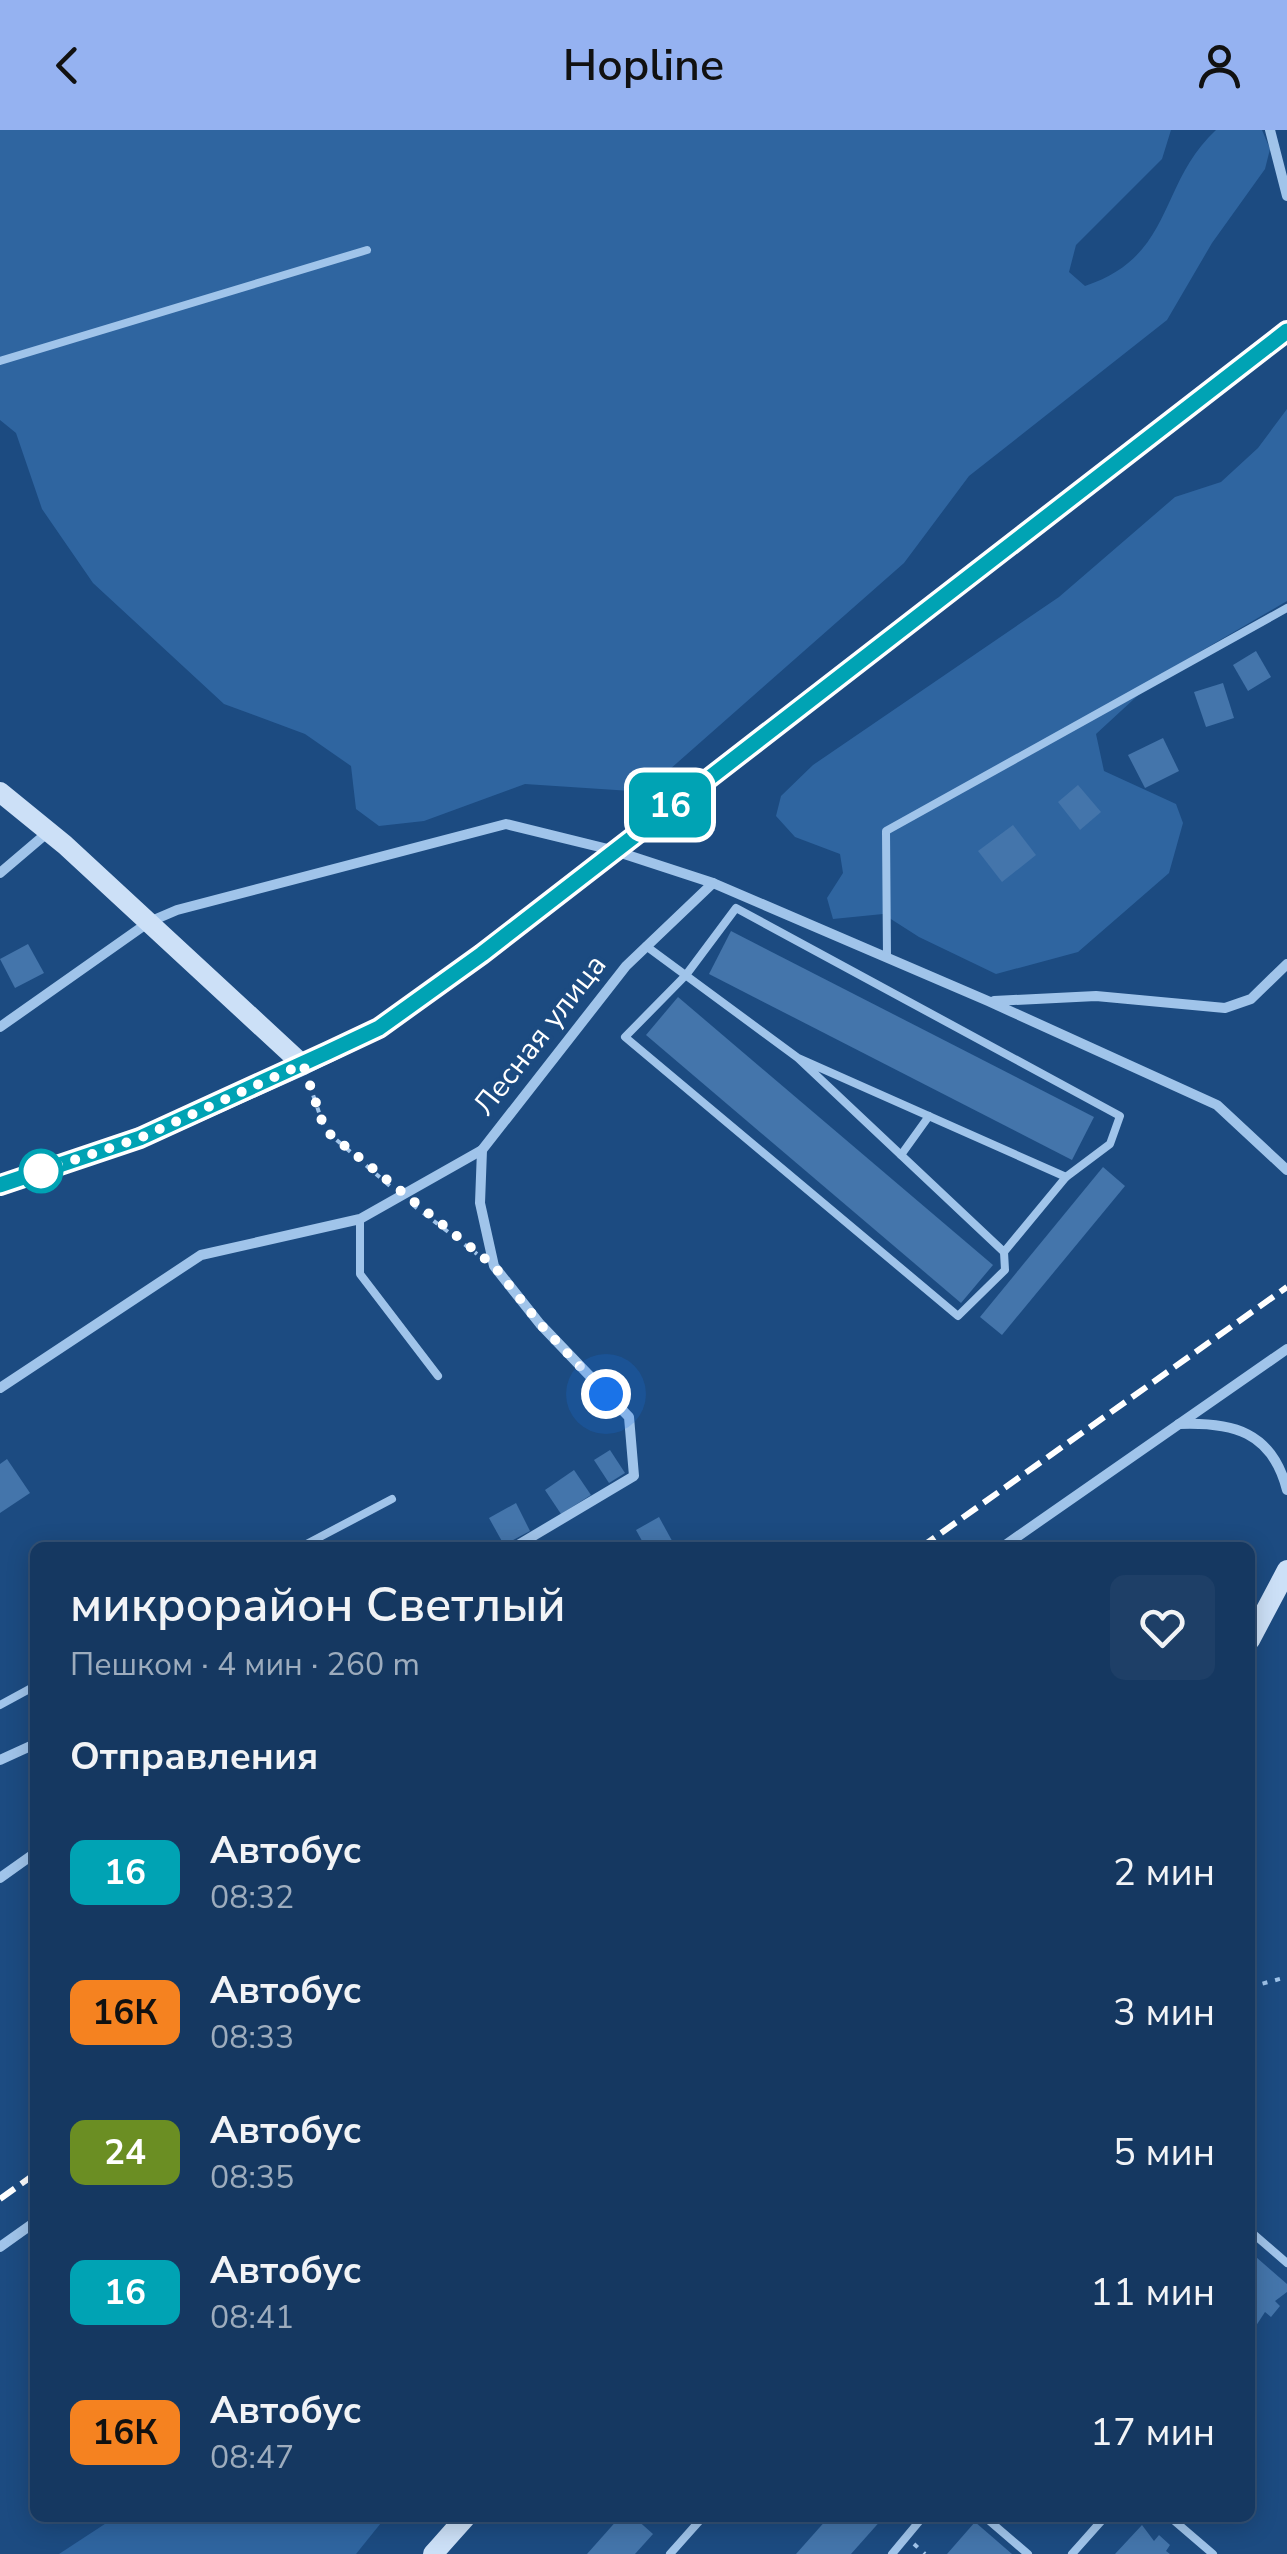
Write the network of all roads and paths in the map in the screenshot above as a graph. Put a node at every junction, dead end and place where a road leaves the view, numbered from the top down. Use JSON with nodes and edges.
{"nodes":[{"id":1,"x":1270,"y":130,"type":"edge"},
{"id":2,"x":1287,"y":196,"type":"edge"},
{"id":3,"x":367,"y":250,"type":"dead end"},
{"id":4,"x":1287,"y":331,"type":"edge"},
{"id":5,"x":0,"y":361,"type":"edge"},
{"id":6,"x":1287,"y":608,"type":"edge"},
{"id":7,"x":0,"y":792,"type":"edge"},
{"id":8,"x":47,"y":833,"type":"junction"},
{"id":9,"x":612,"y":850,"type":"junction"},
{"id":10,"x":0,"y":872,"type":"edge"},
{"id":11,"x":713,"y":883,"type":"junction"},
{"id":12,"x":150,"y":922,"type":"junction"},
{"id":13,"x":646,"y":946,"type":"junction"},
{"id":14,"x":887,"y":958,"type":"junction"},
{"id":15,"x":1287,"y":964,"type":"edge"},
{"id":16,"x":686,"y":976,"type":"junction"},
{"id":17,"x":988,"y":1001,"type":"junction"},
{"id":18,"x":0,"y":1027,"type":"edge"},
{"id":19,"x":798,"y":1058,"type":"junction"},
{"id":20,"x":303,"y":1064,"type":"junction"},
{"id":21,"x":928,"y":1116,"type":"junction"},
{"id":22,"x":482,"y":1150,"type":"junction"},
{"id":23,"x":901,"y":1155,"type":"junction"},
{"id":24,"x":1287,"y":1170,"type":"edge"},
{"id":25,"x":1066,"y":1176,"type":"junction"},
{"id":26,"x":0,"y":1185,"type":"edge"},
{"id":27,"x":401,"y":1196,"type":"junction"},
{"id":28,"x":360,"y":1219,"type":"junction"},
{"id":29,"x":1004,"y":1252,"type":"junction"},
{"id":30,"x":494,"y":1266,"type":"junction"},
{"id":31,"x":1287,"y":1349,"type":"edge"},
{"id":32,"x":438,"y":1376,"type":"dead end"},
{"id":33,"x":0,"y":1388,"type":"edge"},
{"id":34,"x":1178,"y":1424,"type":"junction"},
{"id":35,"x":1287,"y":1490,"type":"edge"},
{"id":36,"x":392,"y":1499,"type":"dead end"},
{"id":37,"x":310,"y":1542,"type":"edge"},
{"id":38,"x":523,"y":1542,"type":"edge"},
{"id":39,"x":1010,"y":1542,"type":"edge"},
{"id":40,"x":1287,"y":1570,"type":"edge"},
{"id":41,"x":1255,"y":1631,"type":"edge"},
{"id":42,"x":30,"y":1689,"type":"edge"},
{"id":43,"x":0,"y":1704,"type":"edge"},
{"id":44,"x":30,"y":1746,"type":"edge"},
{"id":45,"x":0,"y":1760,"type":"edge"},
{"id":46,"x":30,"y":1857,"type":"edge"},
{"id":47,"x":0,"y":1878,"type":"edge"},
{"id":48,"x":1287,"y":1977,"type":"edge"},
{"id":49,"x":1255,"y":1986,"type":"edge"},
{"id":50,"x":30,"y":2226,"type":"edge"},
{"id":51,"x":1255,"y":2235,"type":"edge"},
{"id":52,"x":0,"y":2247,"type":"edge"},
{"id":53,"x":1287,"y":2264,"type":"edge"},
{"id":54,"x":461,"y":2522,"type":"edge"},
{"id":55,"x":698,"y":2522,"type":"edge"},
{"id":56,"x":919,"y":2522,"type":"edge"},
{"id":57,"x":991,"y":2522,"type":"edge"},
{"id":58,"x":1100,"y":2522,"type":"edge"},
{"id":59,"x":1176,"y":2522,"type":"edge"},
{"id":60,"x":433,"y":2554,"type":"edge"},
{"id":61,"x":670,"y":2554,"type":"edge"},
{"id":62,"x":892,"y":2554,"type":"edge"},
{"id":63,"x":1028,"y":2554,"type":"edge"},
{"id":64,"x":1072,"y":2554,"type":"edge"},
{"id":65,"x":1213,"y":2554,"type":"edge"}],
"edges":[{"from":1,"to":2,"type":"street"},
{"from":3,"to":5,"type":"lane"},
{"from":4,"to":9,"type":"street"},
{"from":6,"to":14,"type":"lane"},
{"from":7,"to":8,"type":"street"},
{"from":8,"to":10,"type":"street"},
{"from":8,"to":12,"type":"street"},
{"from":9,"to":11,"type":"street"},
{"from":9,"to":12,"type":"street"},
{"from":9,"to":20,"type":"street"},
{"from":11,"to":13,"type":"street","name":"Лесная улица"},
{"from":11,"to":14,"type":"street"},
{"from":12,"to":18,"type":"street"},
{"from":12,"to":20,"type":"street"},
{"from":13,"to":16,"type":"lane"},
{"from":13,"to":22,"type":"street","name":"Лесная улица"},
{"from":14,"to":17,"type":"street"},
{"from":15,"to":17,"type":"street"},
{"from":16,"to":19,"type":"lane"},
{"from":16,"to":25,"type":"lane"},
{"from":16,"to":29,"type":"lane"},
{"from":17,"to":24,"type":"street"},
{"from":19,"to":21,"type":"lane"},
{"from":19,"to":23,"type":"lane"},
{"from":20,"to":26,"type":"street"},
{"from":20,"to":27,"type":"path"},
{"from":21,"to":23,"type":"lane"},
{"from":21,"to":25,"type":"lane"},
{"from":22,"to":27,"type":"street"},
{"from":22,"to":30,"type":"street","name":"Лесная улица"},
{"from":23,"to":29,"type":"lane"},
{"from":25,"to":29,"type":"lane"},
{"from":27,"to":28,"type":"street"},
{"from":27,"to":30,"type":"path"},
{"from":28,"to":32,"type":"lane"},
{"from":28,"to":33,"type":"street"},
{"from":30,"to":38,"type":"street","name":"Лесная улица"},
{"from":31,"to":34,"type":"street"},
{"from":34,"to":35,"type":"street"},
{"from":34,"to":39,"type":"street"},
{"from":36,"to":37,"type":"lane"},
{"from":40,"to":41,"type":"street"},
{"from":42,"to":43,"type":"lane"},
{"from":44,"to":45,"type":"street"},
{"from":46,"to":47,"type":"street"},
{"from":48,"to":49,"type":"path"},
{"from":50,"to":52,"type":"street"},
{"from":51,"to":53,"type":"lane"},
{"from":54,"to":60,"type":"street"},
{"from":55,"to":61,"type":"lane"},
{"from":56,"to":62,"type":"lane"},
{"from":57,"to":63,"type":"lane"},
{"from":58,"to":64,"type":"lane"},
{"from":59,"to":65,"type":"lane"}]}
